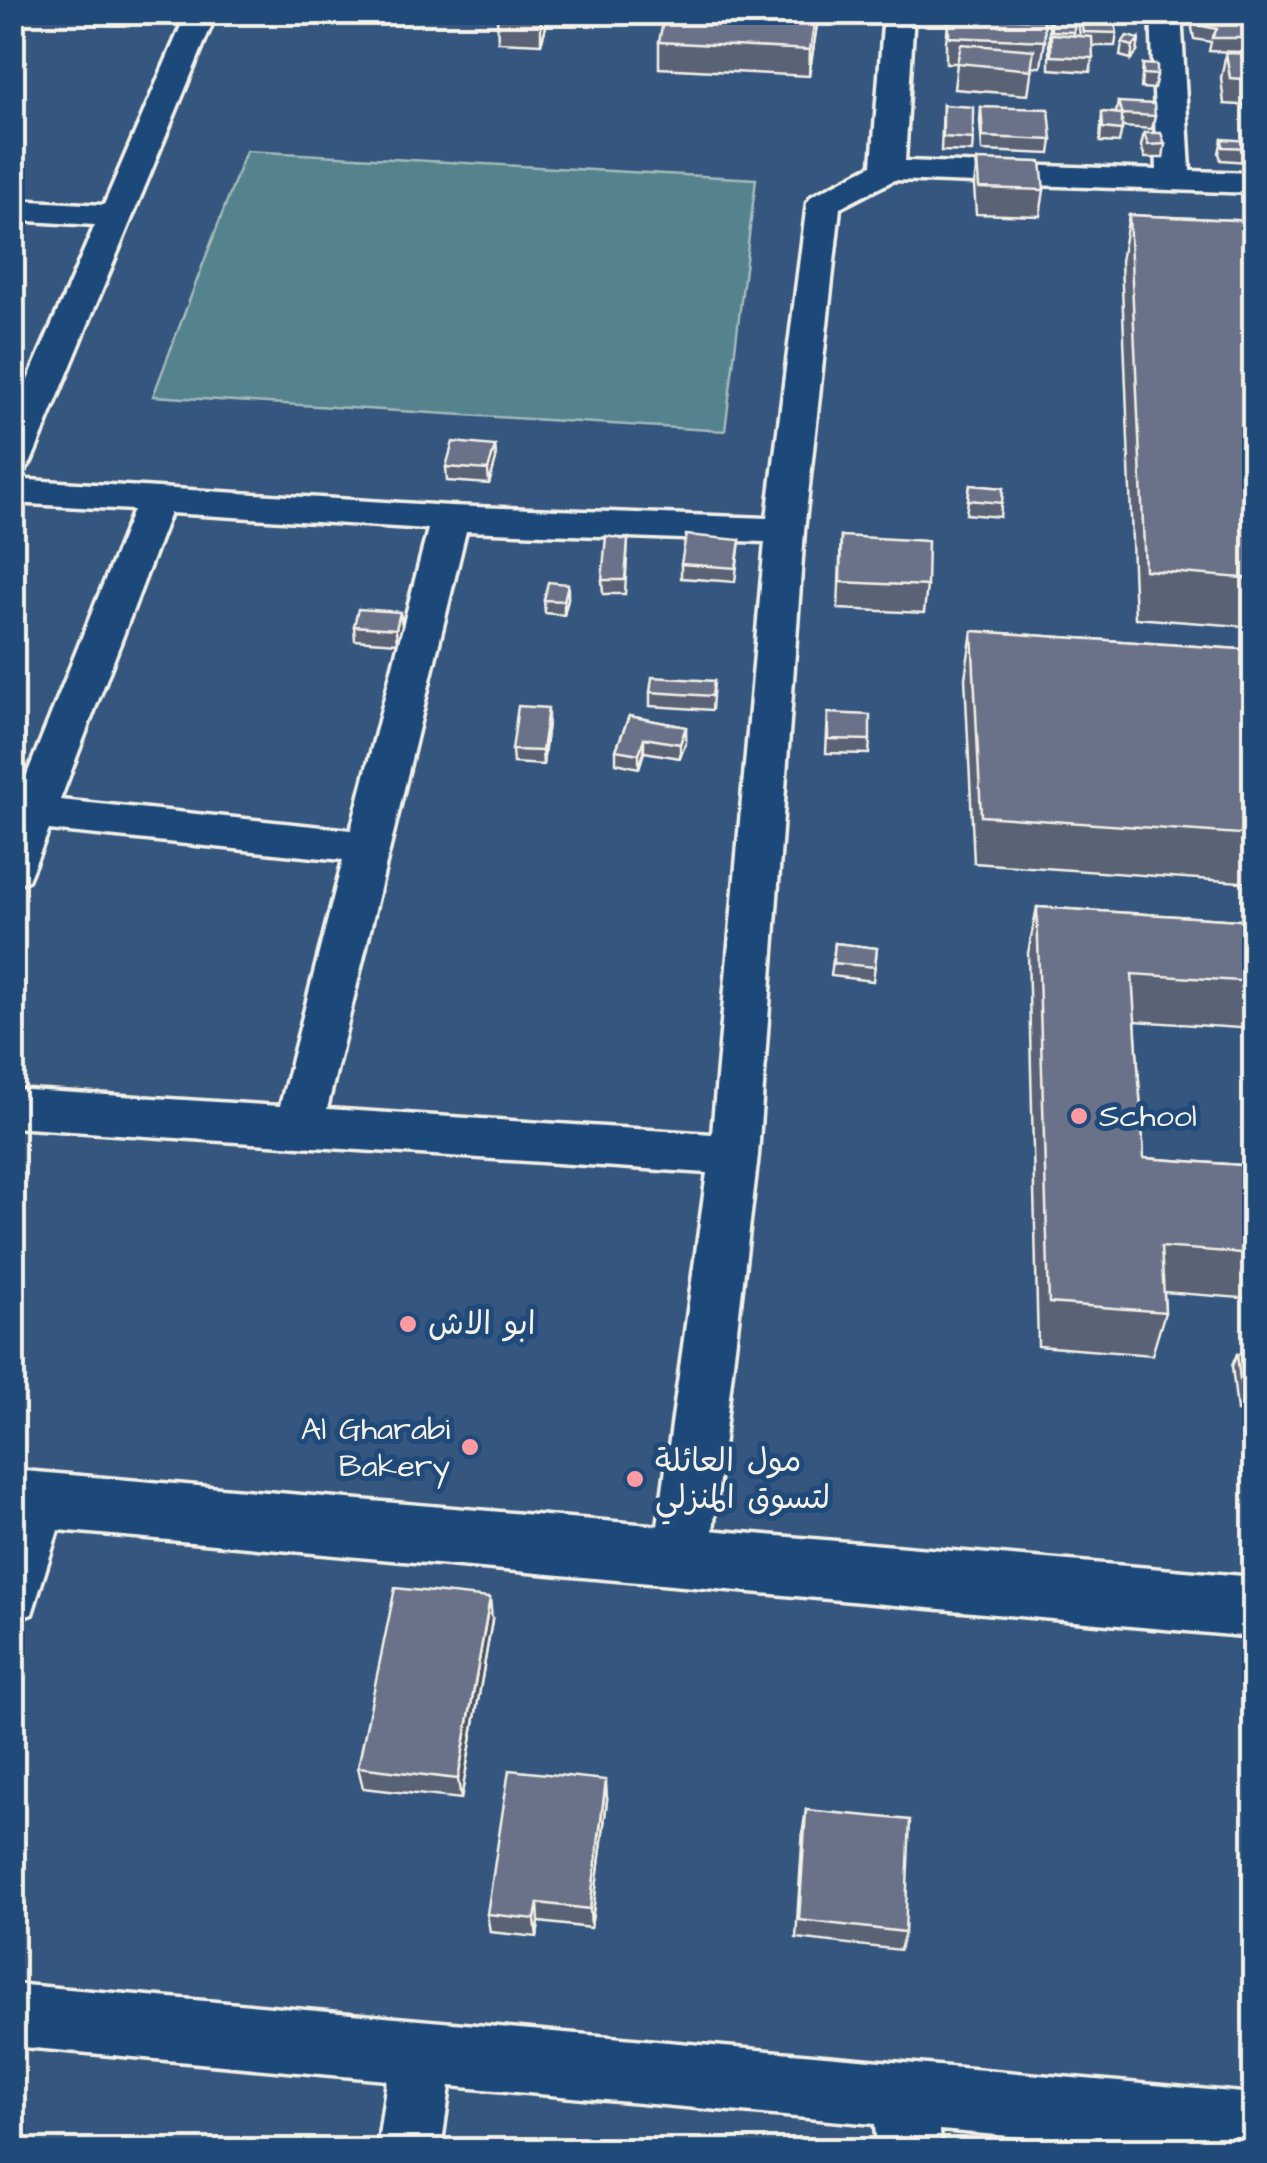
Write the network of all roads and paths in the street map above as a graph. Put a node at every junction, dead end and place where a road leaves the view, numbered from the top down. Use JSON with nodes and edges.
{"nodes":[{"id":1,"x":202,"y":12,"type":"edge"},
{"id":2,"x":898,"y":12,"type":"edge"},
{"id":3,"x":1166,"y":12,"type":"edge"},
{"id":4,"x":888,"y":170,"type":"junction"},
{"id":5,"x":1174,"y":179,"type":"junction"},
{"id":6,"x":1254,"y":182,"type":"edge"},
{"id":7,"x":12,"y":210,"type":"edge"},
{"id":8,"x":116,"y":216,"type":"junction"},
{"id":9,"x":12,"y":462,"type":"edge"},
{"id":10,"x":12,"y":491,"type":"edge"},
{"id":11,"x":156,"y":500,"type":"junction"},
{"id":12,"x":450,"y":518,"type":"junction"},
{"id":13,"x":785,"y":530,"type":"junction"},
{"id":14,"x":34,"y":813,"type":"junction"},
{"id":15,"x":368,"y":847,"type":"junction"},
{"id":16,"x":12,"y":869,"type":"edge"},
{"id":17,"x":12,"y":1108,"type":"edge"},
{"id":18,"x":298,"y":1128,"type":"junction"},
{"id":19,"x":734,"y":1155,"type":"junction"},
{"id":20,"x":26,"y":1499,"type":"edge"},
{"id":21,"x":682,"y":1556,"type":"junction"},
{"id":22,"x":12,"y":1596,"type":"edge"},
{"id":23,"x":1254,"y":1607,"type":"edge"},
{"id":24,"x":12,"y":2014,"type":"edge"},
{"id":25,"x":424,"y":2049,"type":"junction"},
{"id":26,"x":907,"y":2123,"type":"edge"},
{"id":27,"x":1254,"y":2126,"type":"edge"},
{"id":28,"x":409,"y":2150,"type":"edge"}],
"edges":[{"from":1,"to":8,"type":"street"},
{"from":2,"to":4,"type":"street"},
{"from":3,"to":5,"type":"street"},
{"from":4,"to":5,"type":"street"},
{"from":4,"to":13,"type":"street"},
{"from":5,"to":6,"type":"street"},
{"from":7,"to":8,"type":"street"},
{"from":8,"to":9,"type":"street"},
{"from":10,"to":11,"type":"street"},
{"from":11,"to":12,"type":"street"},
{"from":11,"to":14,"type":"street"},
{"from":12,"to":13,"type":"street"},
{"from":12,"to":15,"type":"street"},
{"from":13,"to":19,"type":"street"},
{"from":14,"to":15,"type":"street"},
{"from":14,"to":16,"type":"street"},
{"from":15,"to":18,"type":"street"},
{"from":17,"to":18,"type":"street"},
{"from":18,"to":19,"type":"street"},
{"from":19,"to":21,"type":"street"},
{"from":20,"to":21,"type":"street"},
{"from":20,"to":22,"type":"street"},
{"from":21,"to":23,"type":"street"},
{"from":24,"to":25,"type":"street"},
{"from":25,"to":26,"type":"street"},
{"from":25,"to":28,"type":"street"},
{"from":26,"to":27,"type":"street"}]}
